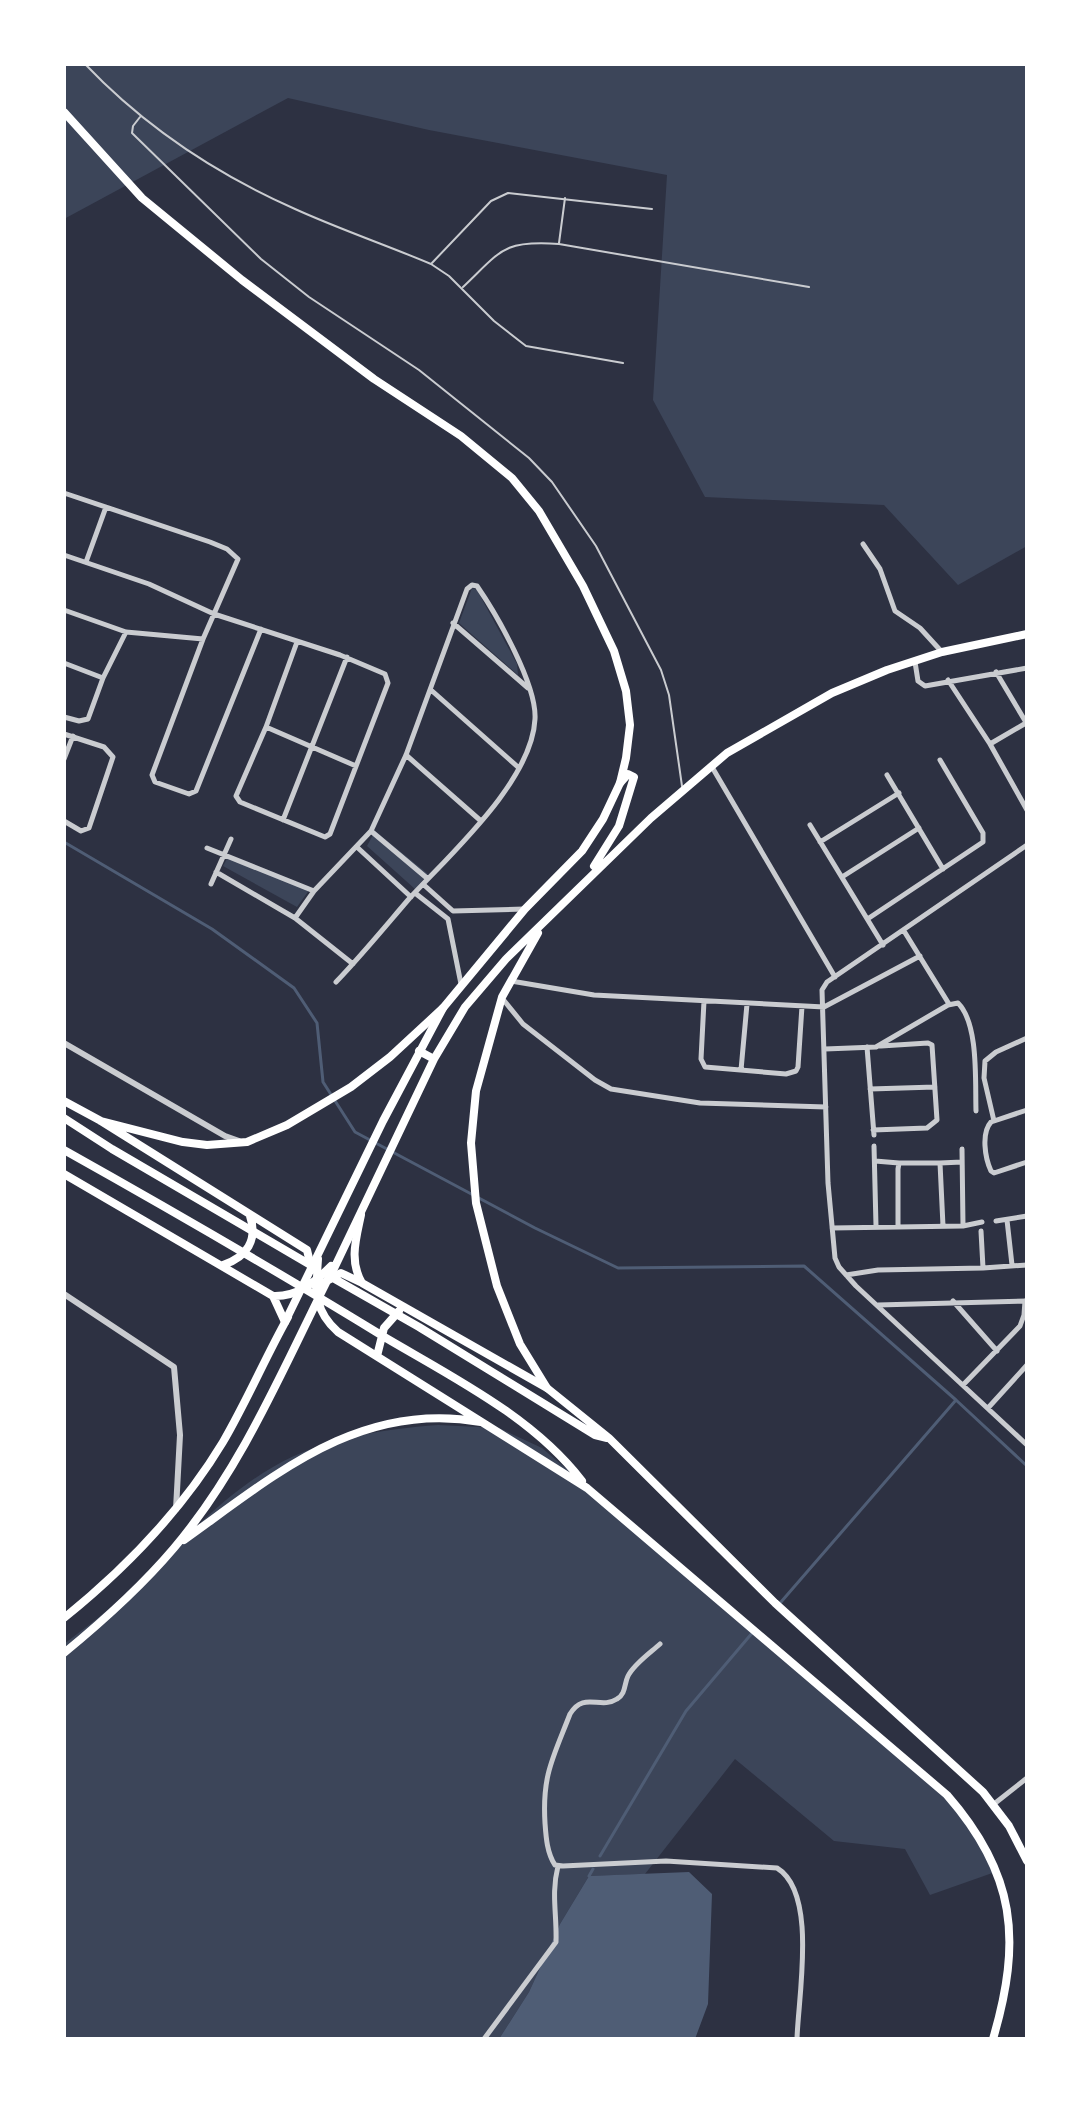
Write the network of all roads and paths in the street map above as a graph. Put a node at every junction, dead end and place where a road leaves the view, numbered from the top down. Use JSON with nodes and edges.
{"nodes":[{"id":1,"x":85,"y":64,"type":"edge"},
{"id":2,"x":64,"y":112,"type":"edge"},
{"id":3,"x":140,"y":117,"type":"junction"},
{"id":4,"x":565,"y":198,"type":"junction"},
{"id":5,"x":652,"y":209,"type":"dead end"},
{"id":6,"x":559,"y":244,"type":"junction"},
{"id":7,"x":431,"y":264,"type":"junction"},
{"id":8,"x":809,"y":287,"type":"dead end"},
{"id":9,"x":462,"y":288,"type":"junction"},
{"id":10,"x":623,"y":363,"type":"dead end"},
{"id":11,"x":64,"y":493,"type":"edge"},
{"id":12,"x":106,"y":507,"type":"junction"},
{"id":13,"x":863,"y":544,"type":"dead end"},
{"id":14,"x":64,"y":555,"type":"edge"},
{"id":15,"x":86,"y":562,"type":"junction"},
{"id":16,"x":64,"y":610,"type":"edge"},
{"id":17,"x":214,"y":614,"type":"junction"},
{"id":18,"x":453,"y":623,"type":"junction"},
{"id":19,"x":261,"y":629,"type":"junction"},
{"id":20,"x":126,"y":632,"type":"junction"},
{"id":21,"x":1027,"y":634,"type":"edge"},
{"id":22,"x":203,"y":639,"type":"junction"},
{"id":23,"x":297,"y":642,"type":"junction"},
{"id":24,"x":942,"y":652,"type":"junction"},
{"id":25,"x":347,"y":657,"type":"junction"},
{"id":26,"x":915,"y":661,"type":"junction"},
{"id":27,"x":64,"y":663,"type":"edge"},
{"id":28,"x":1027,"y":668,"type":"edge"},
{"id":29,"x":996,"y":672,"type":"junction"},
{"id":30,"x":103,"y":678,"type":"junction"},
{"id":31,"x":948,"y":680,"type":"junction"},
{"id":32,"x":431,"y":690,"type":"junction"},
{"id":33,"x":530,"y":691,"type":"junction"},
{"id":34,"x":64,"y":717,"type":"edge"},
{"id":35,"x":1027,"y":724,"type":"edge"},
{"id":36,"x":266,"y":727,"type":"junction"},
{"id":37,"x":64,"y":734,"type":"edge"},
{"id":38,"x":73,"y":736,"type":"junction"},
{"id":39,"x":990,"y":744,"type":"junction"},
{"id":40,"x":310,"y":747,"type":"junction"},
{"id":41,"x":406,"y":755,"type":"junction"},
{"id":42,"x":64,"y":759,"type":"edge"},
{"id":43,"x":940,"y":760,"type":"dead end"},
{"id":44,"x":711,"y":764,"type":"junction"},
{"id":45,"x":356,"y":766,"type":"junction"},
{"id":46,"x":519,"y":768,"type":"junction"},
{"id":47,"x":887,"y":775,"type":"dead end"},
{"id":48,"x":620,"y":783,"type":"junction"},
{"id":49,"x":683,"y":789,"type":"junction"},
{"id":50,"x":899,"y":793,"type":"junction"},
{"id":51,"x":1027,"y":810,"type":"edge"},
{"id":52,"x":64,"y":821,"type":"edge"},
{"id":53,"x":283,"y":821,"type":"junction"},
{"id":54,"x":481,"y":821,"type":"junction"},
{"id":55,"x":810,"y":825,"type":"dead end"},
{"id":56,"x":919,"y":828,"type":"junction"},
{"id":57,"x":371,"y":831,"type":"junction"},
{"id":58,"x":231,"y":839,"type":"dead end"},
{"id":59,"x":820,"y":842,"type":"junction"},
{"id":60,"x":1027,"y":845,"type":"edge"},
{"id":61,"x":207,"y":848,"type":"dead end"},
{"id":62,"x":358,"y":848,"type":"junction"},
{"id":63,"x":225,"y":856,"type":"junction"},
{"id":64,"x":943,"y":869,"type":"junction"},
{"id":65,"x":216,"y":872,"type":"junction"},
{"id":66,"x":842,"y":877,"type":"junction"},
{"id":67,"x":426,"y":882,"type":"junction"},
{"id":68,"x":582,"y":883,"type":"junction"},
{"id":69,"x":211,"y":884,"type":"dead end"},
{"id":70,"x":314,"y":891,"type":"junction"},
{"id":71,"x":413,"y":895,"type":"junction"},
{"id":72,"x":525,"y":909,"type":"junction"},
{"id":73,"x":453,"y":911,"type":"junction"},
{"id":74,"x":549,"y":916,"type":"junction"},
{"id":75,"x":295,"y":918,"type":"junction"},
{"id":76,"x":869,"y":918,"type":"junction"},
{"id":77,"x":448,"y":919,"type":"junction"},
{"id":78,"x":904,"y":931,"type":"junction"},
{"id":79,"x":883,"y":945,"type":"junction"},
{"id":80,"x":920,"y":956,"type":"junction"},
{"id":81,"x":353,"y":964,"type":"junction"},
{"id":82,"x":835,"y":977,"type":"junction"},
{"id":83,"x":510,"y":981,"type":"junction"},
{"id":84,"x":336,"y":982,"type":"dead end"},
{"id":85,"x":461,"y":985,"type":"junction"},
{"id":86,"x":502,"y":997,"type":"junction"},
{"id":87,"x":704,"y":1001,"type":"junction"},
{"id":88,"x":747,"y":1004,"type":"junction"},
{"id":89,"x":949,"y":1004,"type":"junction"},
{"id":90,"x":802,"y":1006,"type":"junction"},
{"id":91,"x":824,"y":1007,"type":"junction"},
{"id":92,"x":443,"y":1008,"type":"junction"},
{"id":93,"x":1027,"y":1038,"type":"edge"},
{"id":94,"x":64,"y":1043,"type":"edge"},
{"id":95,"x":867,"y":1047,"type":"junction"},
{"id":96,"x":876,"y":1047,"type":"junction"},
{"id":97,"x":825,"y":1049,"type":"junction"},
{"id":98,"x":419,"y":1051,"type":"junction"},
{"id":99,"x":434,"y":1059,"type":"junction"},
{"id":100,"x":741,"y":1071,"type":"junction"},
{"id":101,"x":935,"y":1087,"type":"junction"},
{"id":102,"x":870,"y":1089,"type":"junction"},
{"id":103,"x":64,"y":1101,"type":"edge"},
{"id":104,"x":826,"y":1107,"type":"junction"},
{"id":105,"x":1027,"y":1110,"type":"edge"},
{"id":106,"x":976,"y":1111,"type":"dead end"},
{"id":107,"x":64,"y":1118,"type":"edge"},
{"id":108,"x":101,"y":1121,"type":"junction"},
{"id":109,"x":994,"y":1121,"type":"junction"},
{"id":110,"x":247,"y":1142,"type":"junction"},
{"id":111,"x":874,"y":1146,"type":"dead end"},
{"id":112,"x":962,"y":1149,"type":"dead end"},
{"id":113,"x":64,"y":1150,"type":"edge"},
{"id":114,"x":875,"y":1161,"type":"junction"},
{"id":115,"x":962,"y":1162,"type":"junction"},
{"id":116,"x":1027,"y":1162,"type":"edge"},
{"id":117,"x":899,"y":1163,"type":"junction"},
{"id":118,"x":940,"y":1163,"type":"junction"},
{"id":119,"x":64,"y":1174,"type":"edge"},
{"id":120,"x":362,"y":1214,"type":"junction"},
{"id":121,"x":249,"y":1215,"type":"junction"},
{"id":122,"x":1027,"y":1216,"type":"edge"},
{"id":123,"x":1007,"y":1220,"type":"junction"},
{"id":124,"x":996,"y":1221,"type":"dead end"},
{"id":125,"x":982,"y":1222,"type":"dead end"},
{"id":126,"x":876,"y":1226,"type":"junction"},
{"id":127,"x":898,"y":1226,"type":"junction"},
{"id":128,"x":943,"y":1226,"type":"junction"},
{"id":129,"x":963,"y":1226,"type":"junction"},
{"id":130,"x":832,"y":1228,"type":"junction"},
{"id":131,"x":981,"y":1231,"type":"dead end"},
{"id":132,"x":326,"y":1239,"type":"junction"},
{"id":133,"x":343,"y":1250,"type":"junction"},
{"id":134,"x":223,"y":1265,"type":"junction"},
{"id":135,"x":1012,"y":1265,"type":"junction"},
{"id":136,"x":1027,"y":1265,"type":"edge"},
{"id":137,"x":311,"y":1267,"type":"junction"},
{"id":138,"x":983,"y":1268,"type":"junction"},
{"id":139,"x":846,"y":1275,"type":"junction"},
{"id":140,"x":329,"y":1279,"type":"junction"},
{"id":141,"x":362,"y":1283,"type":"junction"},
{"id":142,"x":315,"y":1284,"type":"junction"},
{"id":143,"x":300,"y":1291,"type":"junction"},
{"id":144,"x":64,"y":1294,"type":"edge"},
{"id":145,"x":273,"y":1296,"type":"junction"},
{"id":146,"x":317,"y":1301,"type":"junction"},
{"id":147,"x":953,"y":1301,"type":"junction"},
{"id":148,"x":1026,"y":1301,"type":"edge"},
{"id":149,"x":877,"y":1305,"type":"junction"},
{"id":150,"x":406,"y":1309,"type":"junction"},
{"id":151,"x":311,"y":1315,"type":"junction"},
{"id":152,"x":285,"y":1322,"type":"junction"},
{"id":153,"x":997,"y":1351,"type":"junction"},
{"id":154,"x":377,"y":1356,"type":"junction"},
{"id":155,"x":1025,"y":1370,"type":"edge"},
{"id":156,"x":963,"y":1385,"type":"junction"},
{"id":157,"x":547,"y":1388,"type":"junction"},
{"id":158,"x":988,"y":1408,"type":"junction"},
{"id":159,"x":485,"y":1423,"type":"junction"},
{"id":160,"x":609,"y":1438,"type":"junction"},
{"id":161,"x":1027,"y":1445,"type":"edge"},
{"id":162,"x":587,"y":1488,"type":"junction"},
{"id":163,"x":176,"y":1509,"type":"junction"},
{"id":164,"x":176,"y":1546,"type":"junction"},
{"id":165,"x":64,"y":1618,"type":"edge"},
{"id":166,"x":660,"y":1644,"type":"dead end"},
{"id":167,"x":64,"y":1653,"type":"edge"},
{"id":168,"x":1027,"y":1778,"type":"edge"},
{"id":169,"x":994,"y":1804,"type":"junction"},
{"id":170,"x":1027,"y":1861,"type":"edge"},
{"id":171,"x":558,"y":1866,"type":"junction"},
{"id":172,"x":484,"y":2039,"type":"edge"},
{"id":173,"x":797,"y":2039,"type":"edge"},
{"id":174,"x":993,"y":2039,"type":"edge"}],
"edges":[{"from":1,"to":3,"type":"lane"},
{"from":2,"to":48,"type":"main road"},
{"from":3,"to":7,"type":"lane"},
{"from":3,"to":49,"type":"lane"},
{"from":4,"to":5,"type":"lane"},
{"from":4,"to":6,"type":"lane"},
{"from":4,"to":7,"type":"lane"},
{"from":6,"to":8,"type":"lane"},
{"from":6,"to":9,"type":"lane"},
{"from":7,"to":9,"type":"lane"},
{"from":9,"to":10,"type":"lane"},
{"from":11,"to":12,"type":"street"},
{"from":12,"to":15,"type":"street"},
{"from":12,"to":17,"type":"street"},
{"from":13,"to":24,"type":"street"},
{"from":14,"to":15,"type":"street"},
{"from":15,"to":17,"type":"street"},
{"from":16,"to":20,"type":"street"},
{"from":17,"to":19,"type":"street"},
{"from":17,"to":22,"type":"street"},
{"from":18,"to":32,"type":"street"},
{"from":18,"to":33,"type":"street"},
{"from":18,"to":33,"type":"street"},
{"from":19,"to":22,"type":"street"},
{"from":19,"to":23,"type":"street"},
{"from":20,"to":22,"type":"street"},
{"from":20,"to":30,"type":"street"},
{"from":21,"to":24,"type":"main road"},
{"from":23,"to":25,"type":"street"},
{"from":23,"to":36,"type":"street"},
{"from":24,"to":26,"type":"main road"},
{"from":25,"to":40,"type":"street"},
{"from":25,"to":45,"type":"street"},
{"from":26,"to":31,"type":"street"},
{"from":26,"to":44,"type":"main road"},
{"from":27,"to":30,"type":"street"},
{"from":28,"to":29,"type":"street"},
{"from":29,"to":31,"type":"street"},
{"from":29,"to":35,"type":"street"},
{"from":30,"to":34,"type":"street"},
{"from":31,"to":39,"type":"street"},
{"from":32,"to":41,"type":"street"},
{"from":32,"to":46,"type":"street"},
{"from":33,"to":46,"type":"street"},
{"from":35,"to":39,"type":"street"},
{"from":36,"to":40,"type":"street"},
{"from":36,"to":53,"type":"street"},
{"from":37,"to":38,"type":"street"},
{"from":38,"to":42,"type":"street"},
{"from":38,"to":52,"type":"street"},
{"from":39,"to":51,"type":"street"},
{"from":40,"to":45,"type":"street"},
{"from":40,"to":53,"type":"street"},
{"from":41,"to":54,"type":"street"},
{"from":41,"to":57,"type":"street"},
{"from":43,"to":64,"type":"street"},
{"from":44,"to":49,"type":"main road"},
{"from":44,"to":82,"type":"street"},
{"from":45,"to":53,"type":"street"},
{"from":46,"to":54,"type":"street"},
{"from":47,"to":50,"type":"street"},
{"from":48,"to":68,"type":"main road"},
{"from":48,"to":72,"type":"main road"},
{"from":49,"to":68,"type":"main road"},
{"from":50,"to":56,"type":"street"},
{"from":50,"to":59,"type":"street"},
{"from":54,"to":67,"type":"street"},
{"from":55,"to":59,"type":"street"},
{"from":56,"to":64,"type":"street"},
{"from":56,"to":66,"type":"street"},
{"from":57,"to":62,"type":"street"},
{"from":57,"to":67,"type":"street"},
{"from":58,"to":63,"type":"street"},
{"from":59,"to":66,"type":"street"},
{"from":60,"to":78,"type":"street"},
{"from":61,"to":63,"type":"street"},
{"from":62,"to":70,"type":"street"},
{"from":62,"to":71,"type":"street"},
{"from":63,"to":65,"type":"street"},
{"from":63,"to":70,"type":"street"},
{"from":64,"to":76,"type":"street"},
{"from":65,"to":69,"type":"street"},
{"from":65,"to":75,"type":"street"},
{"from":66,"to":76,"type":"street"},
{"from":67,"to":71,"type":"street"},
{"from":67,"to":73,"type":"street"},
{"from":68,"to":74,"type":"main road"},
{"from":70,"to":75,"type":"street"},
{"from":71,"to":77,"type":"street"},
{"from":71,"to":81,"type":"street"},
{"from":72,"to":73,"type":"street"},
{"from":72,"to":85,"type":"main road"},
{"from":73,"to":77,"type":"street"},
{"from":74,"to":83,"type":"main road"},
{"from":74,"to":99,"type":"main road"},
{"from":75,"to":81,"type":"street"},
{"from":76,"to":79,"type":"street"},
{"from":77,"to":85,"type":"street"},
{"from":78,"to":79,"type":"street"},
{"from":78,"to":80,"type":"street"},
{"from":79,"to":82,"type":"street"},
{"from":80,"to":89,"type":"street"},
{"from":80,"to":91,"type":"street"},
{"from":81,"to":84,"type":"street"},
{"from":82,"to":91,"type":"street"},
{"from":83,"to":86,"type":"main road"},
{"from":83,"to":87,"type":"street"},
{"from":85,"to":92,"type":"main road"},
{"from":86,"to":104,"type":"street"},
{"from":86,"to":157,"type":"main road"},
{"from":87,"to":88,"type":"street"},
{"from":87,"to":100,"type":"street"},
{"from":88,"to":90,"type":"street"},
{"from":88,"to":100,"type":"street"},
{"from":89,"to":96,"type":"street"},
{"from":89,"to":106,"type":"street"},
{"from":90,"to":91,"type":"street"},
{"from":90,"to":100,"type":"street"},
{"from":91,"to":97,"type":"street"},
{"from":92,"to":98,"type":"main road"},
{"from":92,"to":110,"type":"main road"},
{"from":93,"to":109,"type":"street"},
{"from":94,"to":110,"type":"street"},
{"from":95,"to":96,"type":"street"},
{"from":95,"to":97,"type":"street"},
{"from":95,"to":102,"type":"street"},
{"from":96,"to":101,"type":"street"},
{"from":97,"to":104,"type":"street"},
{"from":98,"to":99,"type":"main road"},
{"from":98,"to":132,"type":"main road"},
{"from":99,"to":120,"type":"main road"},
{"from":101,"to":102,"type":"street"},
{"from":101,"to":102,"type":"street"},
{"from":103,"to":108,"type":"main road"},
{"from":104,"to":130,"type":"street"},
{"from":105,"to":109,"type":"street"},
{"from":107,"to":160,"type":"main road"},
{"from":108,"to":110,"type":"main road"},
{"from":108,"to":121,"type":"main road"},
{"from":109,"to":116,"type":"street"},
{"from":111,"to":114,"type":"street"},
{"from":112,"to":115,"type":"street"},
{"from":113,"to":162,"type":"main road"},
{"from":114,"to":117,"type":"street"},
{"from":114,"to":126,"type":"street"},
{"from":115,"to":118,"type":"street"},
{"from":115,"to":129,"type":"street"},
{"from":117,"to":118,"type":"street"},
{"from":117,"to":127,"type":"street"},
{"from":118,"to":128,"type":"street"},
{"from":119,"to":134,"type":"main road"},
{"from":120,"to":133,"type":"main road"},
{"from":120,"to":141,"type":"main road"},
{"from":121,"to":134,"type":"main road"},
{"from":121,"to":137,"type":"main road"},
{"from":122,"to":123,"type":"street"},
{"from":123,"to":124,"type":"street"},
{"from":123,"to":135,"type":"street"},
{"from":125,"to":129,"type":"street"},
{"from":126,"to":127,"type":"street"},
{"from":126,"to":130,"type":"street"},
{"from":127,"to":128,"type":"street"},
{"from":128,"to":129,"type":"street"},
{"from":130,"to":139,"type":"street"},
{"from":131,"to":138,"type":"street"},
{"from":132,"to":137,"type":"main road"},
{"from":132,"to":142,"type":"main road"},
{"from":133,"to":140,"type":"main road"},
{"from":133,"to":142,"type":"main road"},
{"from":134,"to":145,"type":"main road"},
{"from":135,"to":136,"type":"street"},
{"from":135,"to":138,"type":"street"},
{"from":137,"to":142,"type":"main road"},
{"from":137,"to":143,"type":"main road"},
{"from":138,"to":139,"type":"street"},
{"from":139,"to":149,"type":"street"},
{"from":140,"to":141,"type":"main road"},
{"from":140,"to":142,"type":"main road"},
{"from":140,"to":146,"type":"main road"},
{"from":141,"to":150,"type":"main road"},
{"from":142,"to":143,"type":"main road"},
{"from":142,"to":146,"type":"main road"},
{"from":142,"to":151,"type":"main road"},
{"from":142,"to":152,"type":"main road"},
{"from":143,"to":145,"type":"main road"},
{"from":143,"to":152,"type":"main road"},
{"from":144,"to":163,"type":"street"},
{"from":145,"to":152,"type":"main road"},
{"from":146,"to":151,"type":"main road"},
{"from":146,"to":154,"type":"main road"},
{"from":147,"to":148,"type":"street"},
{"from":147,"to":149,"type":"street"},
{"from":147,"to":153,"type":"street"},
{"from":148,"to":153,"type":"street"},
{"from":149,"to":156,"type":"street"},
{"from":150,"to":154,"type":"main road"},
{"from":150,"to":157,"type":"main road"},
{"from":151,"to":164,"type":"main road"},
{"from":152,"to":163,"type":"main road"},
{"from":153,"to":156,"type":"street"},
{"from":154,"to":159,"type":"main road"},
{"from":155,"to":158,"type":"street"},
{"from":156,"to":158,"type":"street"},
{"from":157,"to":160,"type":"main road"},
{"from":158,"to":161,"type":"street"},
{"from":159,"to":162,"type":"main road"},
{"from":159,"to":164,"type":"main road"},
{"from":160,"to":169,"type":"main road"},
{"from":162,"to":174,"type":"main road"},
{"from":163,"to":165,"type":"main road"},
{"from":164,"to":167,"type":"main road"},
{"from":166,"to":171,"type":"street"},
{"from":168,"to":169,"type":"street"},
{"from":169,"to":170,"type":"main road"},
{"from":171,"to":172,"type":"street"},
{"from":171,"to":173,"type":"street"}]}
